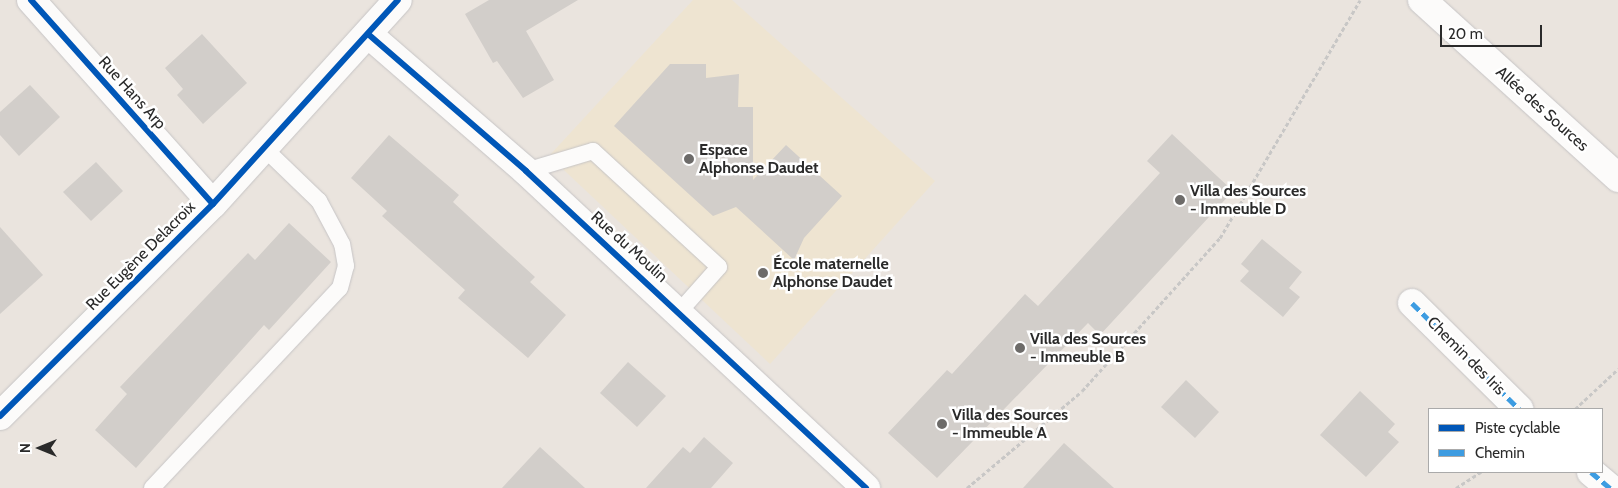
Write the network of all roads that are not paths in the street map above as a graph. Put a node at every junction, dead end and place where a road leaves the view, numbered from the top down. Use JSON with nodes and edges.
{"nodes":[{"id":1,"x":31,"y":0,"type":"edge"},
{"id":2,"x":398,"y":0,"type":"edge"},
{"id":3,"x":1422,"y":0,"type":"edge"},
{"id":4,"x":368,"y":34,"type":"junction"},
{"id":5,"x":264,"y":148,"type":"junction"},
{"id":6,"x":526,"y":172,"type":"junction"},
{"id":7,"x":1618,"y":178,"type":"edge"},
{"id":8,"x":213,"y":204,"type":"junction"},
{"id":9,"x":1412,"y":303,"type":"dead end"},
{"id":10,"x":679,"y":312,"type":"junction"},
{"id":11,"x":1518,"y":408,"type":"edge"},
{"id":12,"x":0,"y":416,"type":"edge"},
{"id":13,"x":1592,"y":473,"type":"edge"},
{"id":14,"x":152,"y":488,"type":"edge"},
{"id":15,"x":866,"y":488,"type":"edge"},
{"id":16,"x":1610,"y":488,"type":"edge"}],
"edges":[{"from":1,"to":8,"type":"street","name":"Rue Hans Arp"},
{"from":2,"to":4,"type":"street","name":"Rue Eugène Delacroix"},
{"from":3,"to":7,"type":"street","name":"Allée des Sources"},
{"from":4,"to":5,"type":"street","name":"Rue Eugène Delacroix"},
{"from":4,"to":6,"type":"street","name":"Rue du Moulin"},
{"from":5,"to":8,"type":"street","name":"Rue Eugène Delacroix"},
{"from":5,"to":14,"type":"lane"},
{"from":6,"to":10,"type":"street","name":"Rue du Moulin"},
{"from":6,"to":10,"type":"lane"},
{"from":8,"to":12,"type":"street","name":"Rue Eugène Delacroix"},
{"from":9,"to":11,"type":"street","name":"Chemin des Iris"},
{"from":10,"to":15,"type":"street","name":"Rue du Moulin"},
{"from":13,"to":16,"type":"street"}]}
